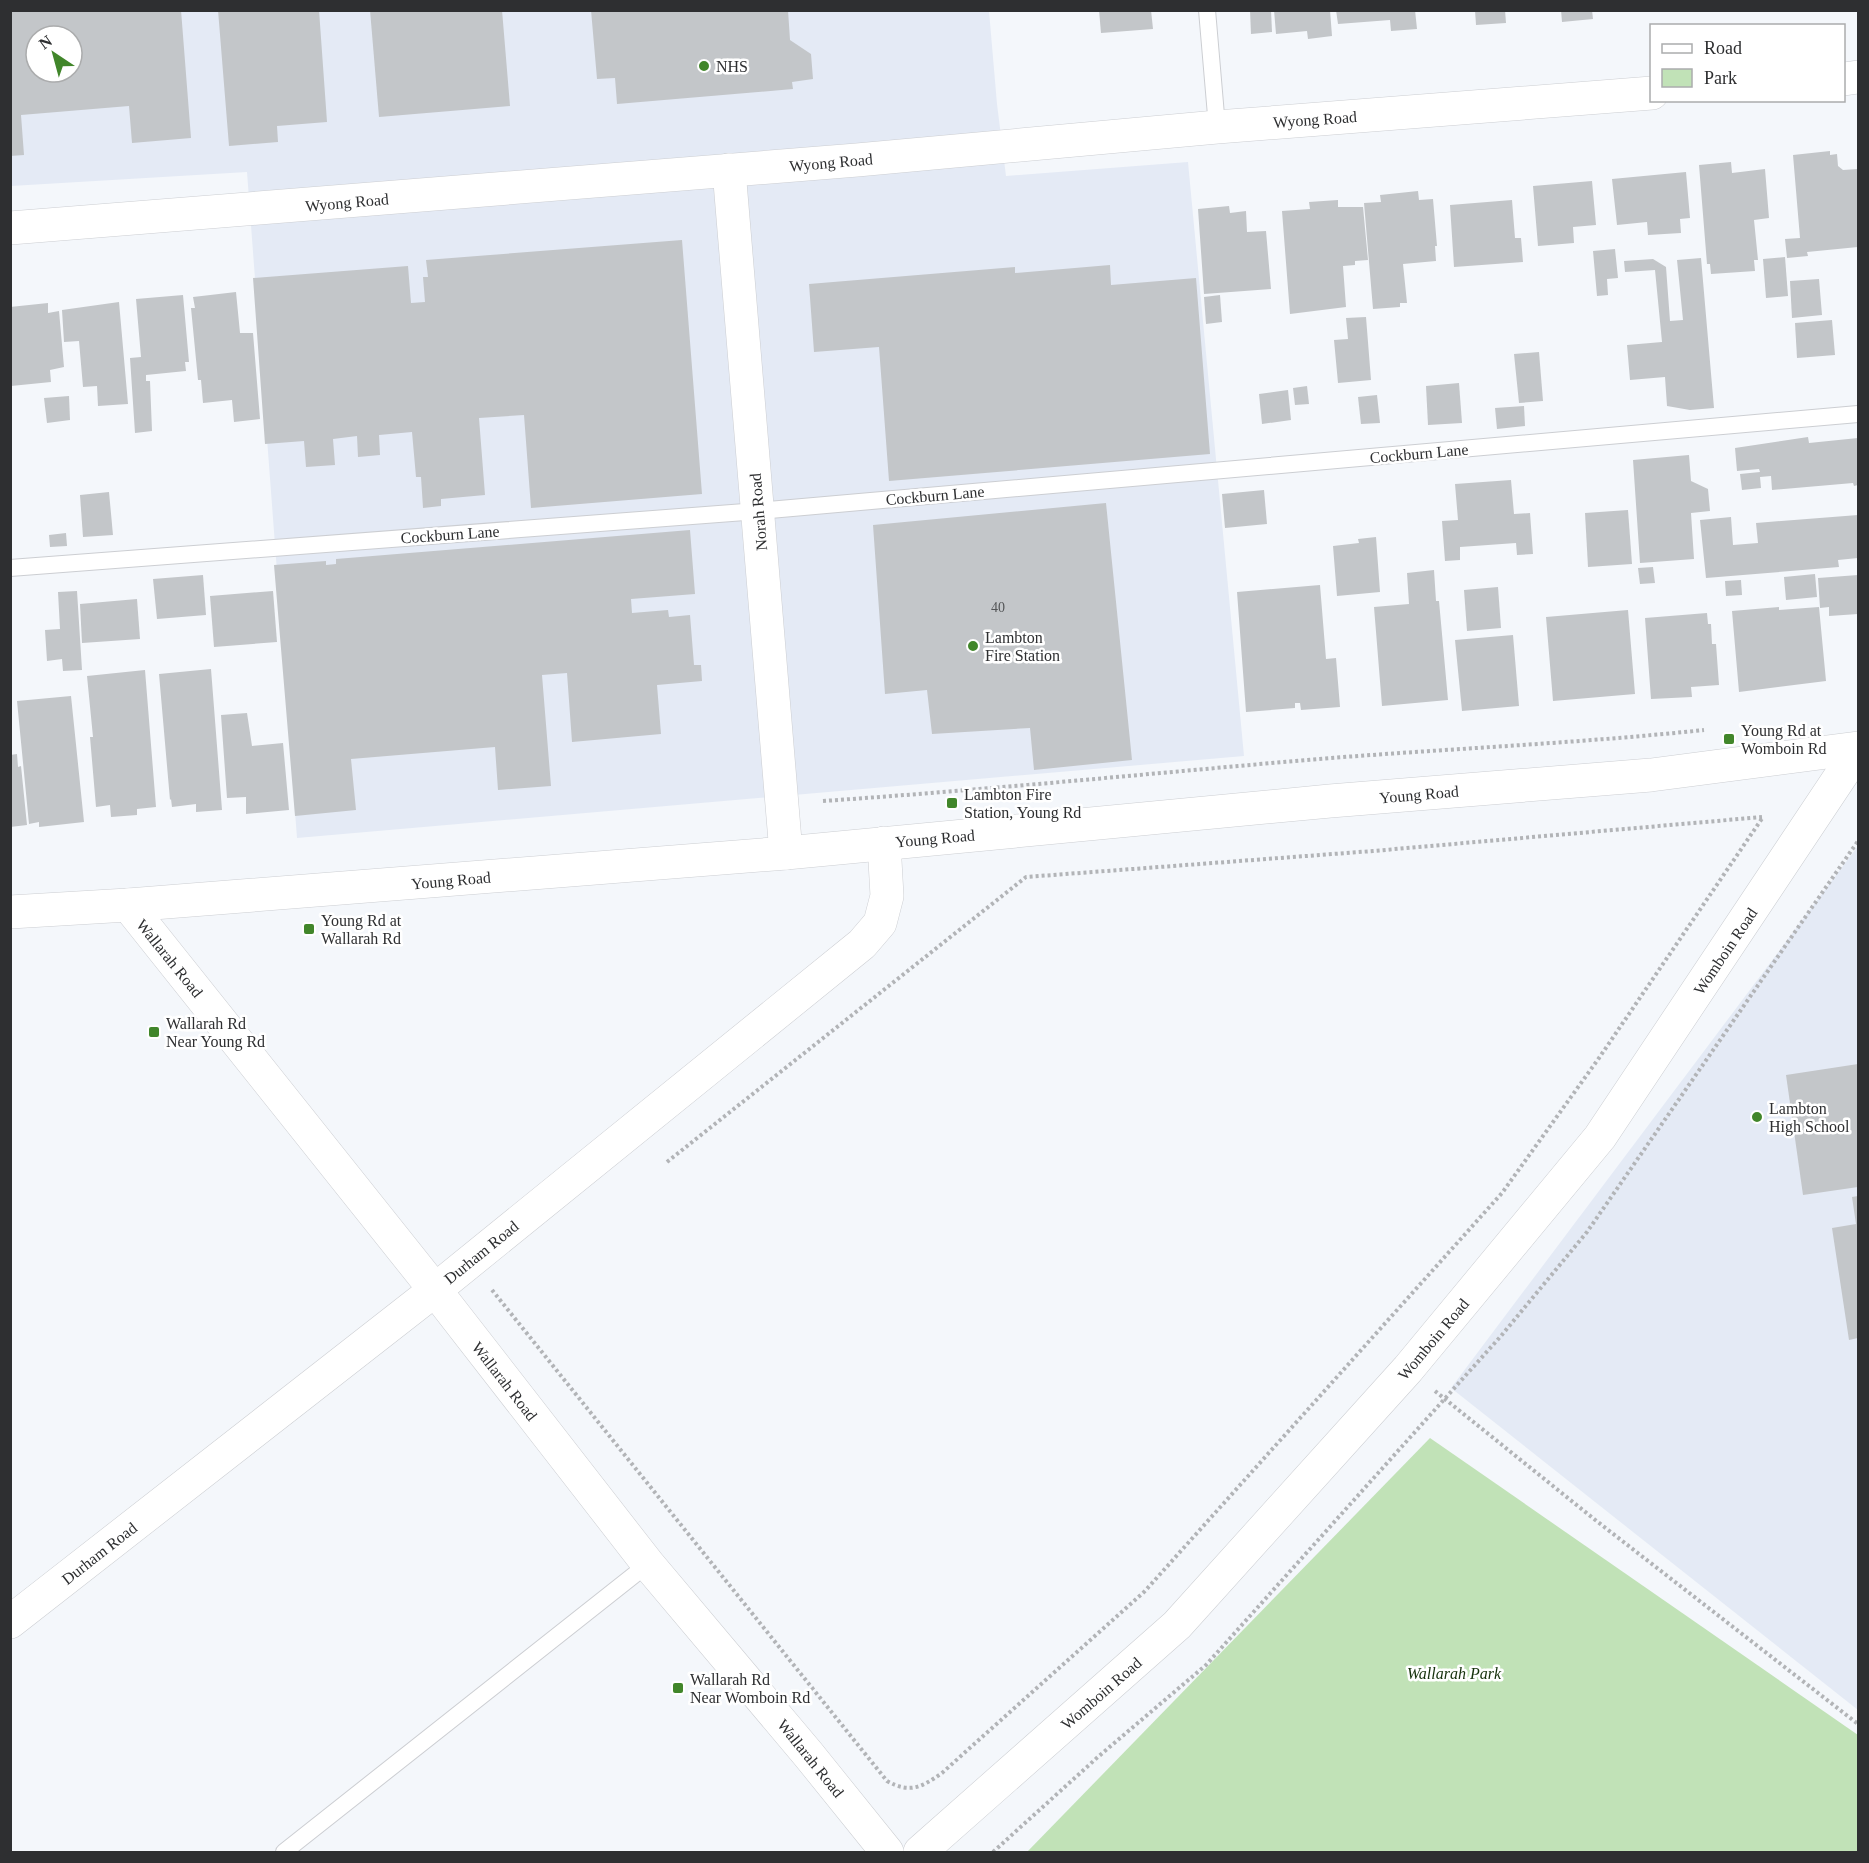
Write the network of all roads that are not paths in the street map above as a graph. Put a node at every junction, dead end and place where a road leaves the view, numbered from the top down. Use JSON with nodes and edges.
{"nodes":[{"id":1,"x":1207,"y":10,"type":"edge"},
{"id":2,"x":1650,"y":93,"type":"edge"},
{"id":3,"x":1217,"y":127,"type":"junction"},
{"id":4,"x":729,"y":170,"type":"junction"},
{"id":5,"x":10,"y":228,"type":"edge"},
{"id":6,"x":1858,"y":414,"type":"edge"},
{"id":7,"x":758,"y":511,"type":"junction"},
{"id":8,"x":10,"y":568,"type":"edge"},
{"id":9,"x":1858,"y":749,"type":"edge"},
{"id":10,"x":884,"y":843,"type":"junction"},
{"id":11,"x":786,"y":853,"type":"junction"},
{"id":12,"x":128,"y":905,"type":"junction"},
{"id":13,"x":10,"y":912,"type":"edge"},
{"id":14,"x":435,"y":1290,"type":"junction"},
{"id":15,"x":648,"y":1564,"type":"junction"},
{"id":16,"x":10,"y":1622,"type":"edge"},
{"id":17,"x":284,"y":1852,"type":"edge"},
{"id":18,"x":887,"y":1852,"type":"edge"},
{"id":19,"x":920,"y":1852,"type":"edge"}],
"edges":[{"from":1,"to":3,"type":"lane"},
{"from":2,"to":3,"type":"street","name":"Wyong Road"},
{"from":3,"to":4,"type":"street","name":"Wyong Road"},
{"from":4,"to":5,"type":"street","name":"Wyong Road"},
{"from":4,"to":7,"type":"street","name":"Norah Road"},
{"from":6,"to":7,"type":"lane","name":"Cockburn Lane"},
{"from":7,"to":8,"type":"lane","name":"Cockburn Lane"},
{"from":7,"to":11,"type":"street","name":"Norah Road"},
{"from":9,"to":10,"type":"street","name":"Young Road"},
{"from":9,"to":19,"type":"street","name":"Womboin Road"},
{"from":10,"to":11,"type":"street","name":"Young Road"},
{"from":10,"to":14,"type":"street","name":"Durham Road"},
{"from":11,"to":12,"type":"street","name":"Young Road"},
{"from":12,"to":13,"type":"street","name":"Young Road"},
{"from":12,"to":14,"type":"street","name":"Wallarah Road"},
{"from":14,"to":15,"type":"street","name":"Wallarah Road"},
{"from":14,"to":16,"type":"street","name":"Durham Road"},
{"from":15,"to":17,"type":"lane"},
{"from":15,"to":18,"type":"street","name":"Wallarah Road"}]}
